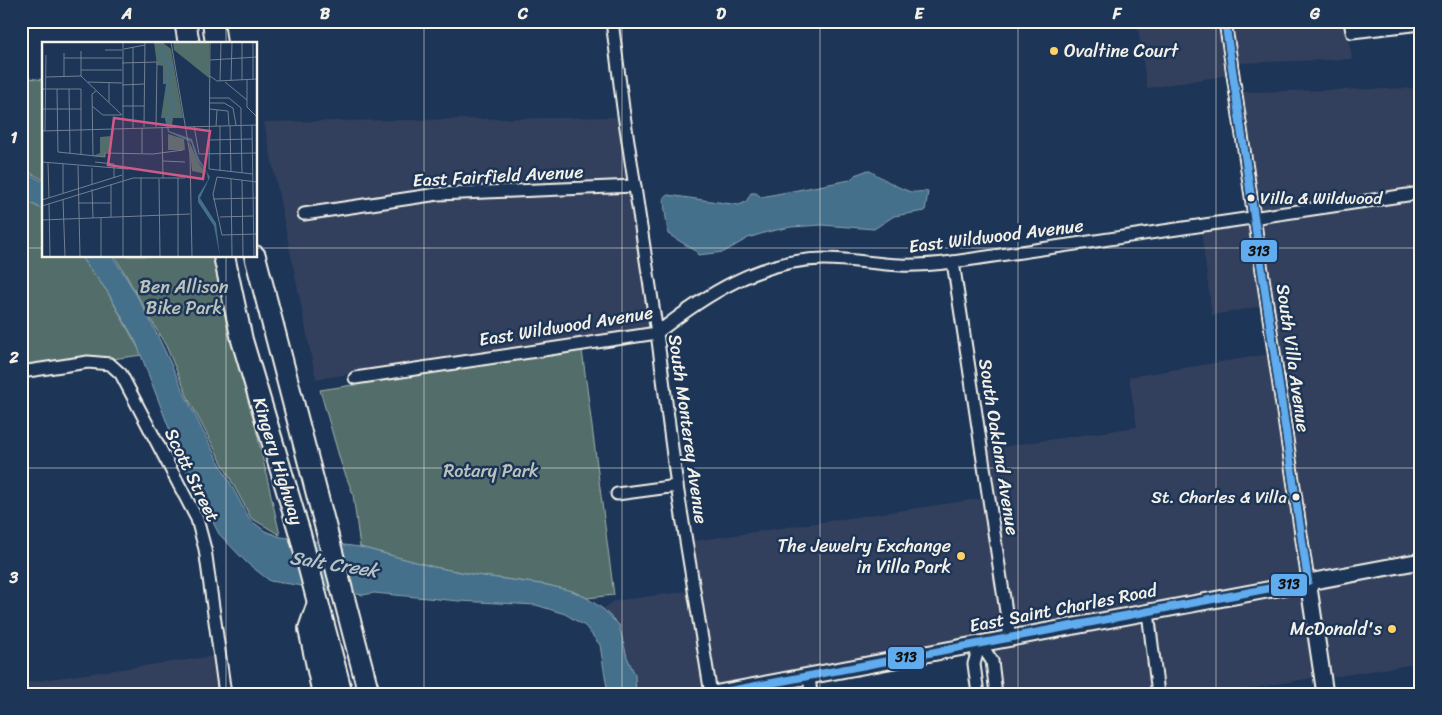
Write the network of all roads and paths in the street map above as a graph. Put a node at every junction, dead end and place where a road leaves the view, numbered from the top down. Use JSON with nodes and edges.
{"nodes":[{"id":1,"x":185,"y":21,"type":"edge"},
{"id":2,"x":212,"y":21,"type":"edge"},
{"id":3,"x":612,"y":21,"type":"edge"},
{"id":4,"x":1225,"y":21,"type":"edge"},
{"id":5,"x":1421,"y":24,"type":"edge"},
{"id":6,"x":1351,"y":27,"type":"edge"},
{"id":7,"x":189,"y":42,"type":"edge"},
{"id":8,"x":216,"y":42,"type":"edge"},
{"id":9,"x":635,"y":186,"type":"junction"},
{"id":10,"x":1421,"y":193,"type":"edge"},
{"id":11,"x":304,"y":214,"type":"dead end"},
{"id":12,"x":1254,"y":217,"type":"junction"},
{"id":13,"x":224,"y":258,"type":"edge"},
{"id":14,"x":256,"y":258,"type":"edge"},
{"id":15,"x":953,"y":262,"type":"junction"},
{"id":16,"x":657,"y":333,"type":"junction"},
{"id":17,"x":21,"y":372,"type":"edge"},
{"id":18,"x":355,"y":378,"type":"dead end"},
{"id":19,"x":677,"y":486,"type":"junction"},
{"id":20,"x":617,"y":494,"type":"dead end"},
{"id":21,"x":1421,"y":561,"type":"edge"},
{"id":22,"x":1308,"y":581,"type":"junction"},
{"id":23,"x":316,"y":597,"type":"junction"},
{"id":24,"x":1148,"y":612,"type":"junction"},
{"id":25,"x":1010,"y":638,"type":"junction"},
{"id":26,"x":980,"y":643,"type":"junction"},
{"id":27,"x":809,"y":676,"type":"junction"},
{"id":28,"x":367,"y":684,"type":"edge"},
{"id":29,"x":225,"y":694,"type":"edge"},
{"id":30,"x":323,"y":694,"type":"edge"},
{"id":31,"x":342,"y":694,"type":"edge"},
{"id":32,"x":376,"y":694,"type":"edge"},
{"id":33,"x":712,"y":694,"type":"edge"},
{"id":34,"x":811,"y":694,"type":"edge"},
{"id":35,"x":978,"y":694,"type":"edge"},
{"id":36,"x":996,"y":694,"type":"edge"},
{"id":37,"x":1158,"y":694,"type":"edge"},
{"id":38,"x":1324,"y":694,"type":"edge"}],
"edges":[{"from":1,"to":7,"type":"highway"},
{"from":2,"to":8,"type":"highway"},
{"from":3,"to":9,"type":"street","name":"South Monterey Avenue"},
{"from":4,"to":12,"type":"street","name":"South Villa Avenue"},
{"from":5,"to":6,"type":"street"},
{"from":9,"to":11,"type":"street","name":"East Fairfield Avenue"},
{"from":9,"to":16,"type":"street","name":"South Monterey Avenue"},
{"from":10,"to":12,"type":"street","name":"East Wildwood Avenue"},
{"from":12,"to":15,"type":"street","name":"East Wildwood Avenue"},
{"from":12,"to":22,"type":"street","name":"South Villa Avenue"},
{"from":13,"to":23,"type":"highway","name":"Kingery Highway"},
{"from":14,"to":28,"type":"highway","name":"Kingery Highway"},
{"from":15,"to":16,"type":"street","name":"East Wildwood Avenue"},
{"from":15,"to":25,"type":"street","name":"South Oakland Avenue"},
{"from":16,"to":18,"type":"street","name":"East Wildwood Avenue"},
{"from":16,"to":19,"type":"street","name":"South Monterey Avenue"},
{"from":17,"to":29,"type":"street","name":"Scott Street"},
{"from":19,"to":20,"type":"street"},
{"from":19,"to":33,"type":"street","name":"South Monterey Avenue"},
{"from":21,"to":22,"type":"main road","name":"East Saint Charles Road"},
{"from":22,"to":24,"type":"main road","name":"East Saint Charles Road"},
{"from":22,"to":38,"type":"main road"},
{"from":23,"to":30,"type":"highway"},
{"from":23,"to":31,"type":"highway","name":"Kingery Highway"},
{"from":24,"to":25,"type":"main road","name":"East Saint Charles Road"},
{"from":24,"to":37,"type":"street"},
{"from":25,"to":26,"type":"main road","name":"East Saint Charles Road"},
{"from":26,"to":27,"type":"main road","name":"East Saint Charles Road"},
{"from":26,"to":35,"type":"street"},
{"from":26,"to":36,"type":"street"},
{"from":27,"to":33,"type":"main road","name":"East Saint Charles Road"},
{"from":27,"to":34,"type":"street"},
{"from":28,"to":32,"type":"highway","name":"Kingery Highway"}]}
